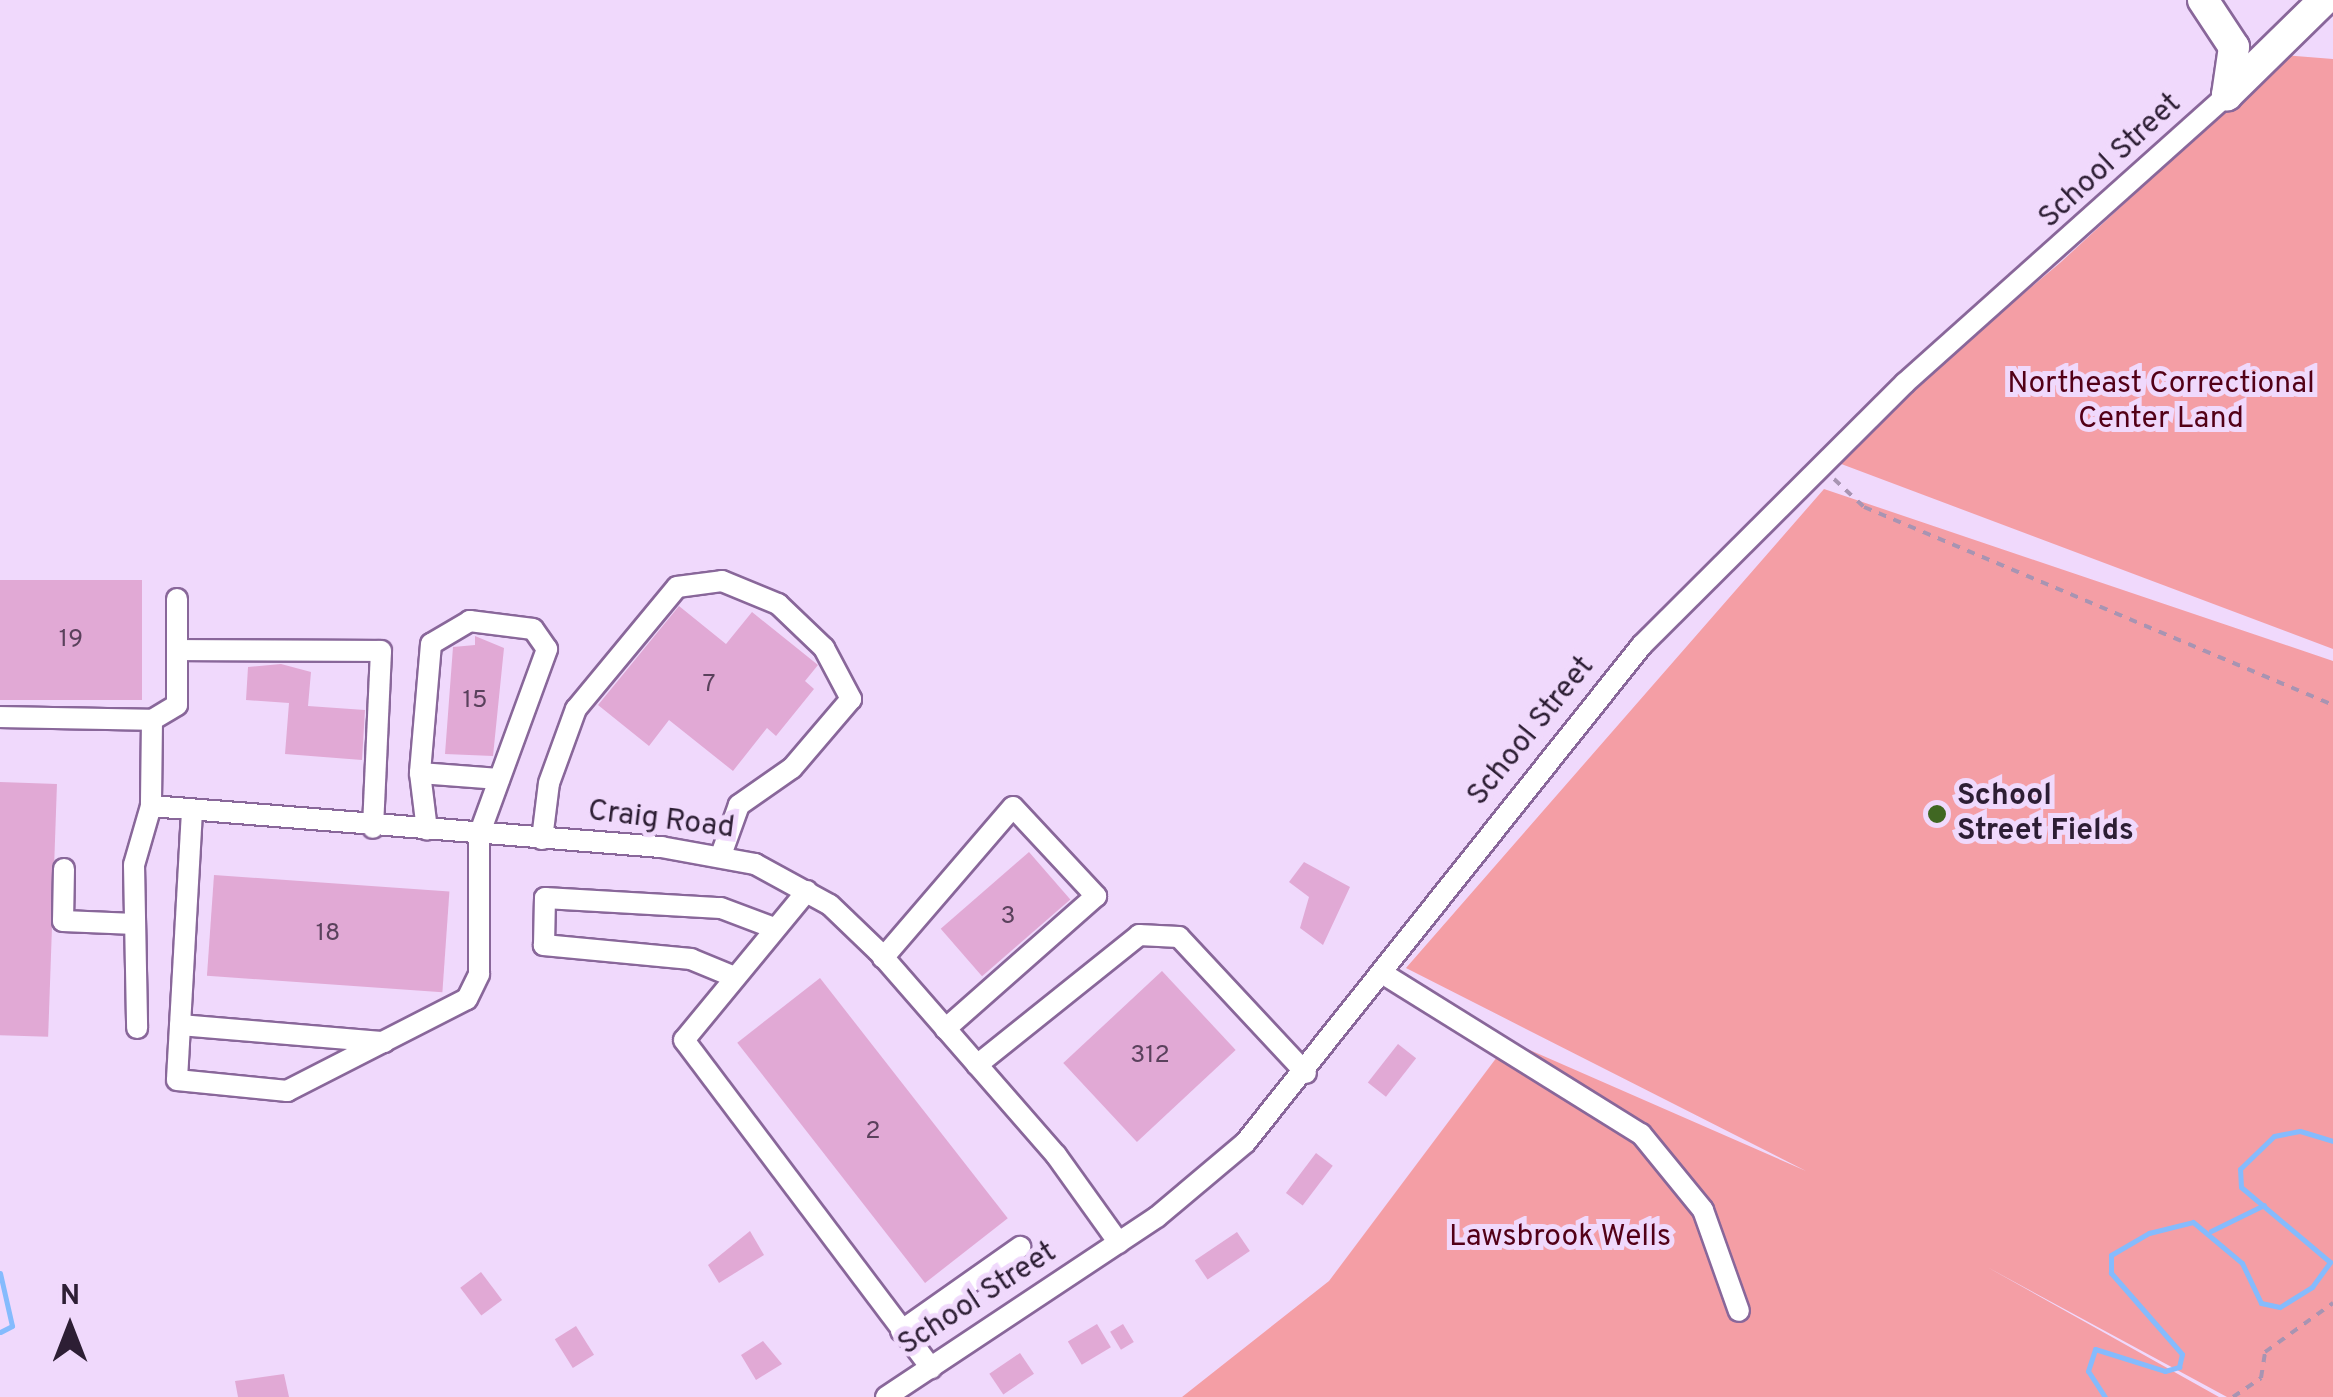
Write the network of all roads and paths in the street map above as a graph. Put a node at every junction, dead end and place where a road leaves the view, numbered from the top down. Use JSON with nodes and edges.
{"nodes":[{"id":1,"x":2203,"y":0,"type":"edge"},
{"id":2,"x":2324,"y":0,"type":"edge"},
{"id":3,"x":2227,"y":95,"type":"junction"},
{"id":4,"x":1821,"y":466,"type":"junction"},
{"id":5,"x":177,"y":599,"type":"dead end"},
{"id":6,"x":177,"y":650,"type":"junction"},
{"id":7,"x":2333,"y":705,"type":"edge"},
{"id":8,"x":0,"y":718,"type":"edge"},
{"id":9,"x":152,"y":720,"type":"junction"},
{"id":10,"x":420,"y":773,"type":"junction"},
{"id":11,"x":499,"y":779,"type":"junction"},
{"id":12,"x":150,"y":806,"type":"junction"},
{"id":13,"x":192,"y":811,"type":"junction"},
{"id":14,"x":373,"y":828,"type":"junction"},
{"id":15,"x":427,"y":830,"type":"junction"},
{"id":16,"x":479,"y":835,"type":"junction"},
{"id":17,"x":542,"y":839,"type":"junction"},
{"id":18,"x":720,"y":855,"type":"junction"},
{"id":19,"x":64,"y":868,"type":"dead end"},
{"id":20,"x":806,"y":891,"type":"junction"},
{"id":21,"x":135,"y":924,"type":"junction"},
{"id":22,"x":774,"y":928,"type":"junction"},
{"id":23,"x":883,"y":958,"type":"junction"},
{"id":24,"x":1382,"y":973,"type":"junction"},
{"id":25,"x":732,"y":976,"type":"junction"},
{"id":26,"x":180,"y":1025,"type":"junction"},
{"id":27,"x":137,"y":1028,"type":"dead end"},
{"id":28,"x":945,"y":1028,"type":"junction"},
{"id":29,"x":386,"y":1042,"type":"junction"},
{"id":30,"x":977,"y":1065,"type":"junction"},
{"id":31,"x":1306,"y":1073,"type":"junction"},
{"id":32,"x":1118,"y":1243,"type":"junction"},
{"id":33,"x":1020,"y":1247,"type":"dead end"},
{"id":34,"x":2333,"y":1303,"type":"edge"},
{"id":35,"x":1738,"y":1310,"type":"dead end"},
{"id":36,"x":901,"y":1331,"type":"junction"},
{"id":37,"x":931,"y":1368,"type":"junction"},
{"id":38,"x":886,"y":1397,"type":"edge"},
{"id":39,"x":2233,"y":1397,"type":"edge"}],
"edges":[{"from":1,"to":3,"type":"highway"},
{"from":2,"to":3,"type":"highway"},
{"from":3,"to":4,"type":"street","name":"School Street"},
{"from":4,"to":7,"type":"path"},
{"from":4,"to":24,"type":"street","name":"School Street"},
{"from":5,"to":6,"type":"street"},
{"from":6,"to":9,"type":"street"},
{"from":6,"to":14,"type":"street"},
{"from":8,"to":9,"type":"street"},
{"from":9,"to":12,"type":"street"},
{"from":10,"to":11,"type":"street"},
{"from":10,"to":11,"type":"street"},
{"from":10,"to":15,"type":"street"},
{"from":11,"to":16,"type":"street"},
{"from":12,"to":13,"type":"street","name":"Craig Road"},
{"from":12,"to":21,"type":"street"},
{"from":13,"to":14,"type":"street","name":"Craig Road"},
{"from":13,"to":26,"type":"street"},
{"from":14,"to":15,"type":"street","name":"Craig Road"},
{"from":15,"to":16,"type":"street","name":"Craig Road"},
{"from":16,"to":17,"type":"street","name":"Craig Road"},
{"from":16,"to":29,"type":"street"},
{"from":17,"to":18,"type":"street","name":"Craig Road"},
{"from":17,"to":18,"type":"street"},
{"from":18,"to":20,"type":"street","name":"Craig Road"},
{"from":19,"to":21,"type":"street"},
{"from":20,"to":22,"type":"street"},
{"from":20,"to":23,"type":"street","name":"Craig Road"},
{"from":21,"to":27,"type":"street"},
{"from":22,"to":25,"type":"street"},
{"from":22,"to":25,"type":"street"},
{"from":23,"to":28,"type":"street","name":"Craig Road"},
{"from":23,"to":28,"type":"street"},
{"from":24,"to":31,"type":"street","name":"School Street"},
{"from":24,"to":35,"type":"street"},
{"from":25,"to":36,"type":"street"},
{"from":26,"to":29,"type":"street"},
{"from":26,"to":29,"type":"street"},
{"from":28,"to":30,"type":"street","name":"Craig Road"},
{"from":30,"to":31,"type":"street"},
{"from":30,"to":32,"type":"street","name":"Craig Road"},
{"from":31,"to":32,"type":"street","name":"School Street"},
{"from":32,"to":37,"type":"street","name":"School Street"},
{"from":33,"to":36,"type":"street"},
{"from":34,"to":39,"type":"path"},
{"from":36,"to":37,"type":"street"},
{"from":37,"to":38,"type":"street","name":"School Street"}]}
